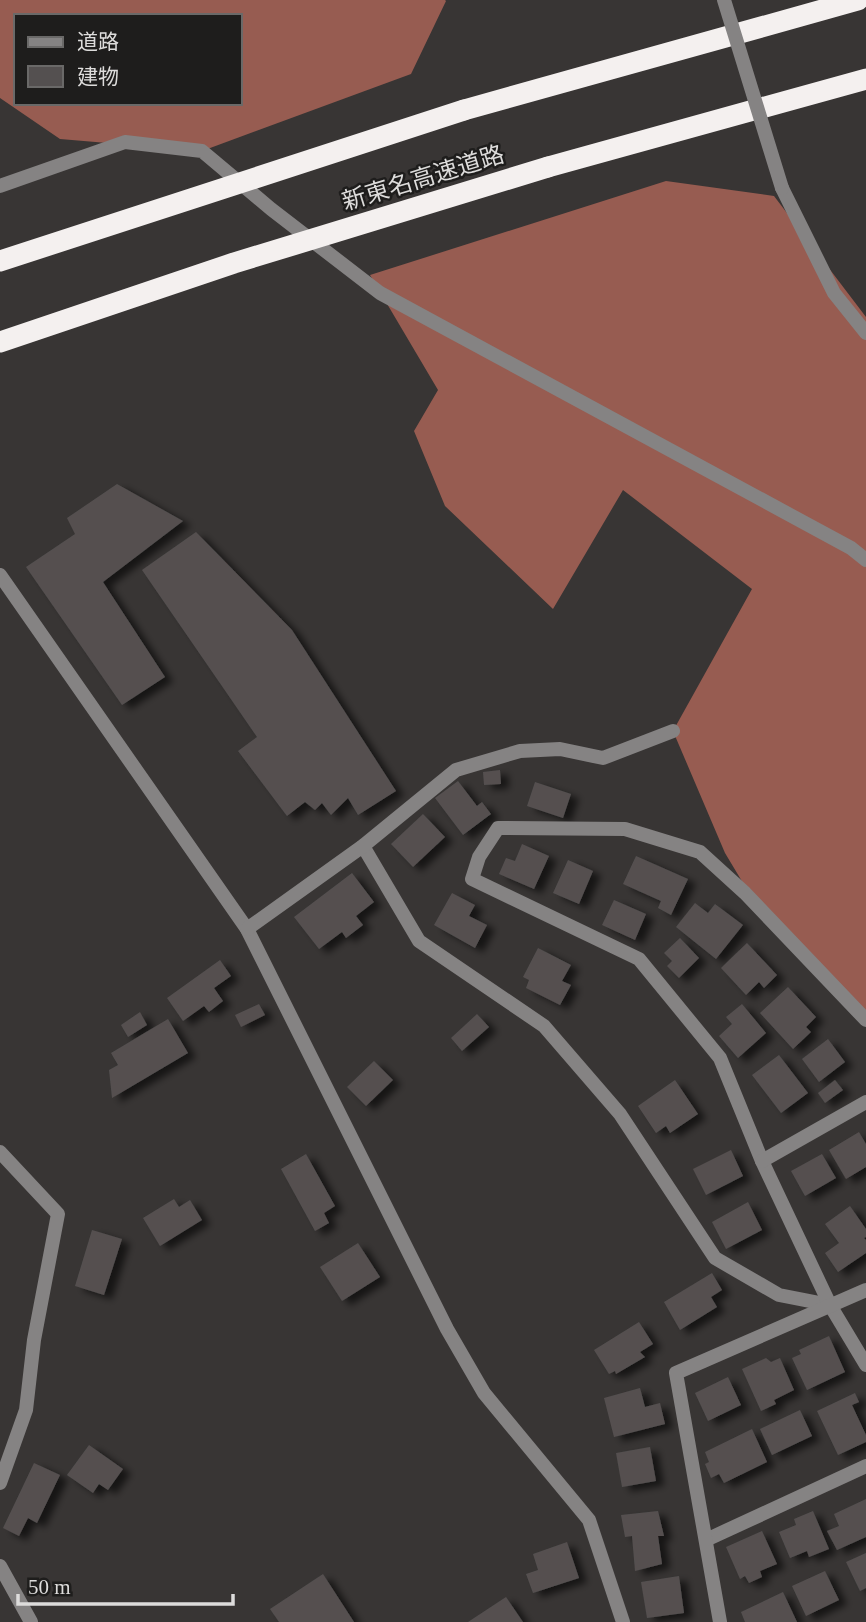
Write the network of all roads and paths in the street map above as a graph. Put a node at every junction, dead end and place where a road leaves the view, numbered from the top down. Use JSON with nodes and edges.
{"nodes":[{"id":1,"x":724,"y":0,"type":"edge"},
{"id":2,"x":858,"y":0,"type":"edge"},
{"id":3,"x":866,"y":79,"type":"edge"},
{"id":4,"x":0,"y":186,"type":"edge"},
{"id":5,"x":0,"y":261,"type":"edge"},
{"id":6,"x":866,"y":332,"type":"edge"},
{"id":7,"x":0,"y":342,"type":"edge"},
{"id":8,"x":866,"y":560,"type":"edge"},
{"id":9,"x":0,"y":575,"type":"edge"},
{"id":10,"x":673,"y":731,"type":"dead end"},
{"id":11,"x":363,"y":846,"type":"junction"},
{"id":12,"x":247,"y":929,"type":"junction"},
{"id":13,"x":866,"y":1020,"type":"edge"},
{"id":14,"x":866,"y":1102,"type":"edge"},
{"id":15,"x":0,"y":1152,"type":"edge"},
{"id":16,"x":762,"y":1161,"type":"junction"},
{"id":17,"x":866,"y":1290,"type":"edge"},
{"id":18,"x":830,"y":1305,"type":"junction"},
{"id":19,"x":866,"y":1364,"type":"edge"},
{"id":20,"x":866,"y":1466,"type":"edge"},
{"id":21,"x":0,"y":1483,"type":"edge"},
{"id":22,"x":706,"y":1540,"type":"junction"},
{"id":23,"x":0,"y":1566,"type":"edge"},
{"id":24,"x":31,"y":1622,"type":"edge"},
{"id":25,"x":623,"y":1622,"type":"edge"},
{"id":26,"x":720,"y":1622,"type":"edge"}],
"edges":[{"from":1,"to":6,"type":"street","bridge":true},
{"from":2,"to":5,"type":"highway","name":"新東名高速道路","bridge":true},
{"from":3,"to":7,"type":"highway","name":"新東名高速道路","bridge":true},
{"from":4,"to":8,"type":"street"},
{"from":9,"to":12,"type":"street"},
{"from":10,"to":11,"type":"street"},
{"from":11,"to":12,"type":"street"},
{"from":11,"to":18,"type":"street"},
{"from":12,"to":25,"type":"street"},
{"from":13,"to":16,"type":"street"},
{"from":14,"to":16,"type":"street"},
{"from":15,"to":21,"type":"street"},
{"from":16,"to":18,"type":"street"},
{"from":17,"to":18,"type":"street"},
{"from":18,"to":19,"type":"street"},
{"from":18,"to":22,"type":"street"},
{"from":20,"to":22,"type":"street"},
{"from":22,"to":26,"type":"street"},
{"from":23,"to":24,"type":"street"}]}
